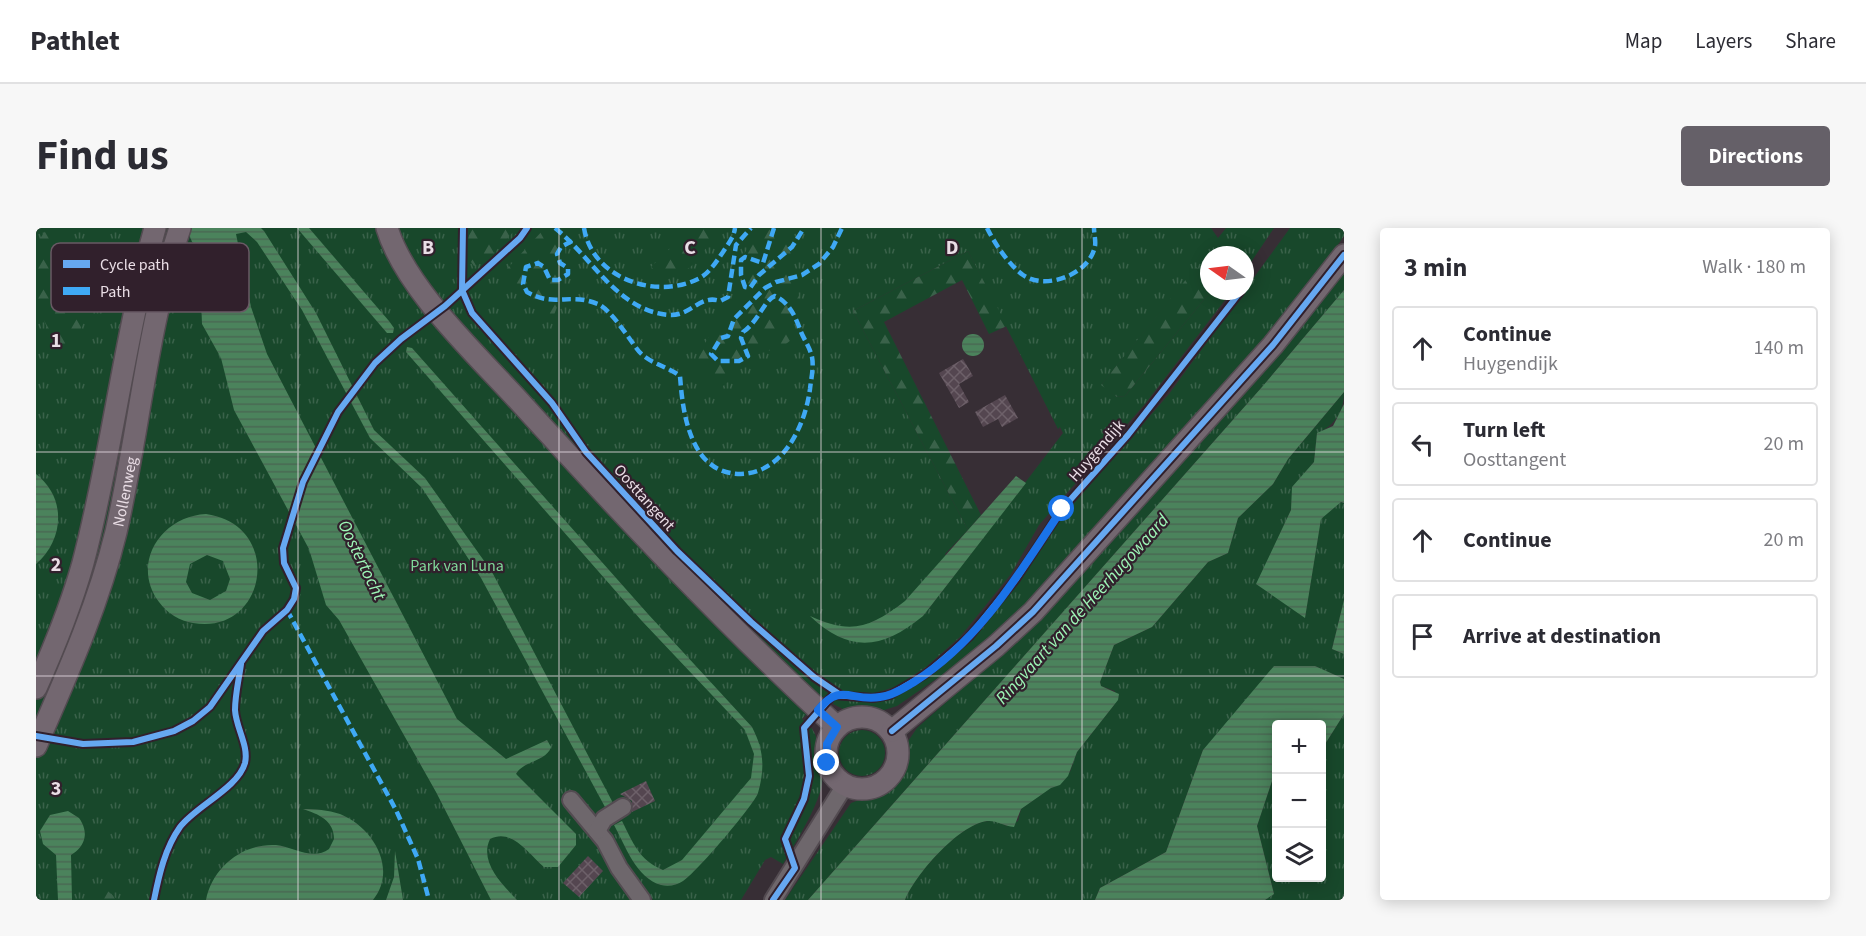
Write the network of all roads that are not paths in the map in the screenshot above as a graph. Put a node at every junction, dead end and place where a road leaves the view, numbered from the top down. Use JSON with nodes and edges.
{"nodes":[{"id":1,"x":155,"y":228,"type":"edge"},
{"id":2,"x":387,"y":228,"type":"edge"},
{"id":3,"x":151,"y":243,"type":"edge"},
{"id":4,"x":1344,"y":255,"type":"edge"},
{"id":5,"x":133,"y":312,"type":"edge"},
{"id":6,"x":158,"y":312,"type":"edge"},
{"id":7,"x":36,"y":688,"type":"edge"},
{"id":8,"x":837,"y":727,"type":"junction"},
{"id":9,"x":892,"y":731,"type":"junction"},
{"id":10,"x":36,"y":746,"type":"edge"},
{"id":11,"x":845,"y":785,"type":"junction"},
{"id":12,"x":571,"y":800,"type":"dead end"},
{"id":13,"x":623,"y":807,"type":"dead end"},
{"id":14,"x":597,"y":831,"type":"junction"},
{"id":15,"x":642,"y":900,"type":"edge"},
{"id":16,"x":773,"y":900,"type":"edge"}],
"edges":[{"from":1,"to":3,"type":"main road","name":"Nollenweg"},
{"from":2,"to":8,"type":"main road","name":"Oosttangent"},
{"from":4,"to":9,"type":"main road"},
{"from":5,"to":7,"type":"main road","name":"Nollenweg"},
{"from":6,"to":10,"type":"main road","name":"Nollenweg"},
{"from":8,"to":9,"type":"main road"},
{"from":8,"to":11,"type":"main road"},
{"from":9,"to":11,"type":"main road"},
{"from":11,"to":16,"type":"street"},
{"from":12,"to":14,"type":"street"},
{"from":13,"to":14,"type":"street"},
{"from":14,"to":15,"type":"street"}]}
